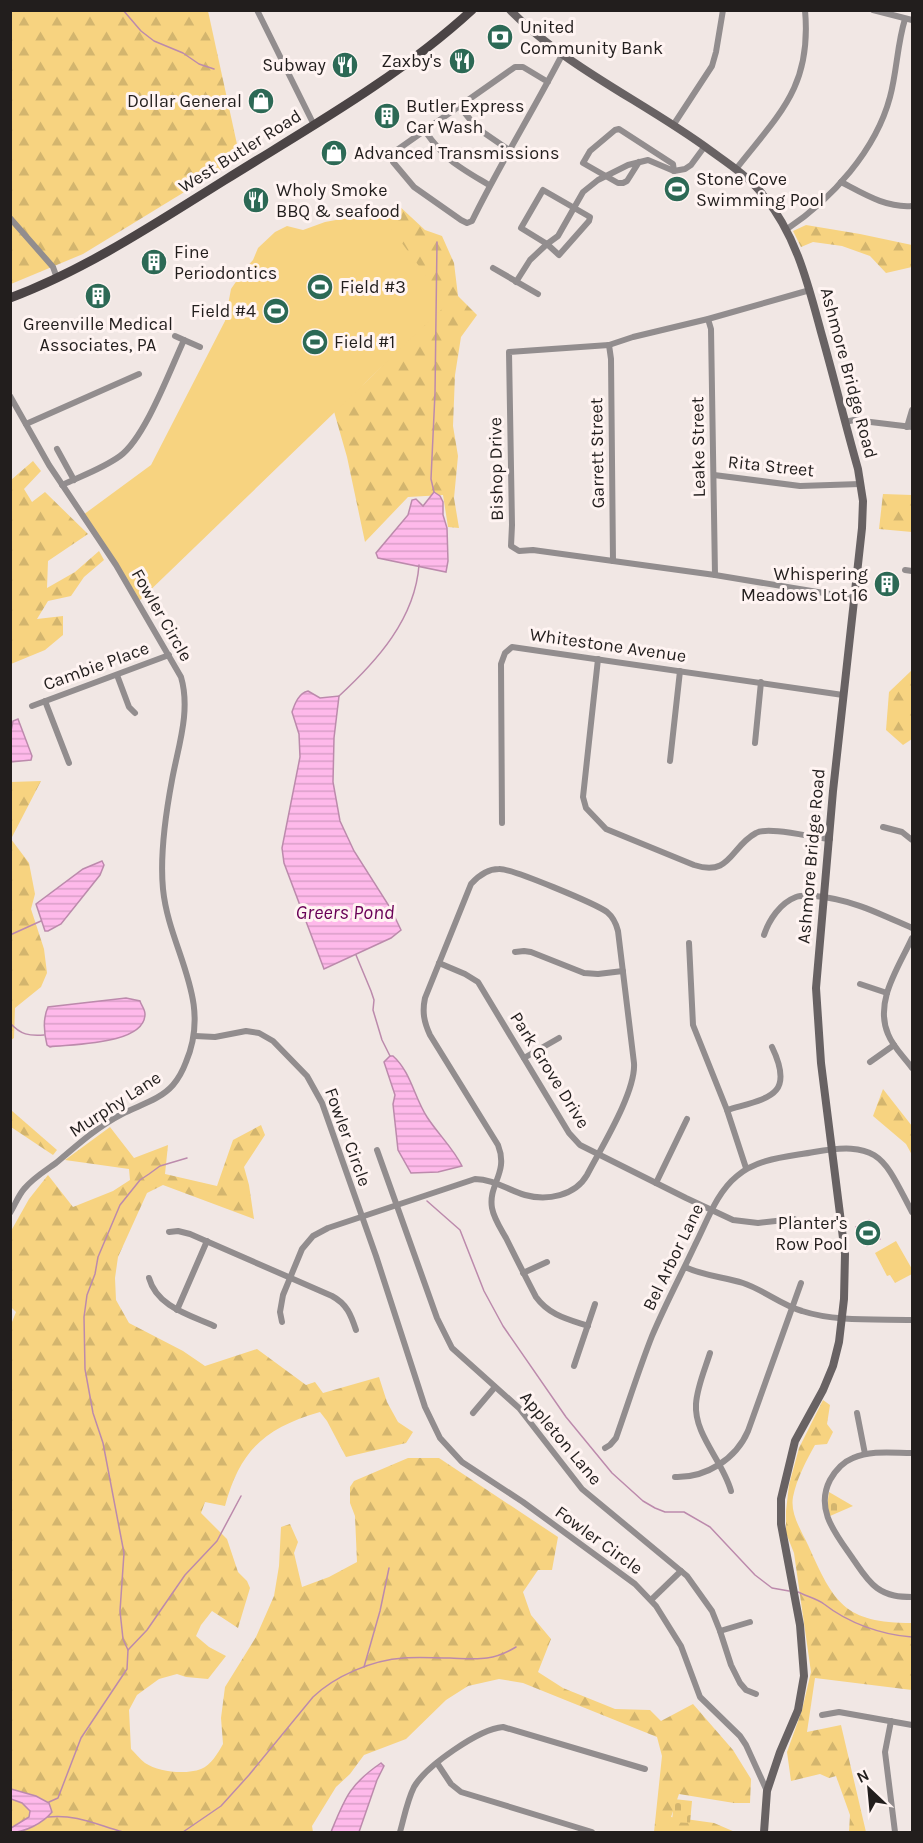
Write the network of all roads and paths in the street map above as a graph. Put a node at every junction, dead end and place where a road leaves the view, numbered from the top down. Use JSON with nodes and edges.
{"nodes":[{"id":1,"x":257,"y":10,"type":"edge"},
{"id":2,"x":472,"y":10,"type":"edge"},
{"id":3,"x":510,"y":10,"type":"edge"},
{"id":4,"x":723,"y":10,"type":"edge"},
{"id":5,"x":805,"y":10,"type":"edge"},
{"id":6,"x":873,"y":10,"type":"edge"},
{"id":7,"x":909,"y":20,"type":"edge"},
{"id":8,"x":562,"y":55,"type":"junction"},
{"id":9,"x":548,"y":82,"type":"junction"},
{"id":10,"x":460,"y":107,"type":"junction"},
{"id":11,"x":674,"y":124,"type":"junction"},
{"id":12,"x":314,"y":125,"type":"junction"},
{"id":13,"x":425,"y":131,"type":"junction"},
{"id":14,"x":705,"y":146,"type":"junction"},
{"id":15,"x":509,"y":150,"type":"junction"},
{"id":16,"x":639,"y":162,"type":"junction"},
{"id":17,"x":736,"y":169,"type":"junction"},
{"id":18,"x":674,"y":171,"type":"junction"},
{"id":19,"x":607,"y":176,"type":"junction"},
{"id":20,"x":841,"y":182,"type":"junction"},
{"id":21,"x":489,"y":185,"type":"junction"},
{"id":22,"x":912,"y":206,"type":"edge"},
{"id":23,"x":574,"y":207,"type":"junction"},
{"id":24,"x":10,"y":218,"type":"edge"},
{"id":25,"x":787,"y":229,"type":"junction"},
{"id":26,"x":546,"y":244,"type":"junction"},
{"id":27,"x":493,"y":268,"type":"dead end"},
{"id":28,"x":57,"y":278,"type":"junction"},
{"id":29,"x":516,"y":282,"type":"junction"},
{"id":30,"x":810,"y":290,"type":"junction"},
{"id":31,"x":538,"y":294,"type":"dead end"},
{"id":32,"x":10,"y":298,"type":"edge"},
{"id":33,"x":708,"y":319,"type":"junction"},
{"id":34,"x":175,"y":336,"type":"dead end"},
{"id":35,"x":184,"y":340,"type":"junction"},
{"id":36,"x":609,"y":345,"type":"junction"},
{"id":37,"x":200,"y":347,"type":"dead end"},
{"id":38,"x":139,"y":374,"type":"dead end"},
{"id":39,"x":10,"y":396,"type":"edge"},
{"id":40,"x":912,"y":410,"type":"edge"},
{"id":41,"x":844,"y":422,"type":"junction"},
{"id":42,"x":26,"y":424,"type":"junction"},
{"id":43,"x":910,"y":427,"type":"edge"},
{"id":44,"x":57,"y":449,"type":"dead end"},
{"id":45,"x":714,"y":475,"type":"junction"},
{"id":46,"x":74,"y":480,"type":"junction"},
{"id":47,"x":860,"y":484,"type":"junction"},
{"id":48,"x":62,"y":486,"type":"junction"},
{"id":49,"x":613,"y":561,"type":"junction"},
{"id":50,"x":715,"y":575,"type":"junction"},
{"id":51,"x":854,"y":598,"type":"junction"},
{"id":52,"x":170,"y":655,"type":"junction"},
{"id":53,"x":598,"y":659,"type":"junction"},
{"id":54,"x":680,"y":670,"type":"junction"},
{"id":55,"x":117,"y":675,"type":"junction"},
{"id":56,"x":761,"y":682,"type":"junction"},
{"id":57,"x":843,"y":695,"type":"junction"},
{"id":58,"x":45,"y":701,"type":"junction"},
{"id":59,"x":32,"y":706,"type":"dead end"},
{"id":60,"x":135,"y":713,"type":"dead end"},
{"id":61,"x":755,"y":743,"type":"dead end"},
{"id":62,"x":670,"y":761,"type":"dead end"},
{"id":63,"x":69,"y":763,"type":"dead end"},
{"id":64,"x":502,"y":823,"type":"dead end"},
{"id":65,"x":883,"y":827,"type":"dead end"},
{"id":66,"x":830,"y":839,"type":"junction"},
{"id":67,"x":912,"y":840,"type":"edge"},
{"id":68,"x":825,"y":897,"type":"junction"},
{"id":69,"x":912,"y":928,"type":"edge"},
{"id":70,"x":764,"y":935,"type":"dead end"},
{"id":71,"x":912,"y":938,"type":"edge"},
{"id":72,"x":689,"y":943,"type":"dead end"},
{"id":73,"x":515,"y":952,"type":"dead end"},
{"id":74,"x":439,"y":963,"type":"junction"},
{"id":75,"x":623,"y":971,"type":"junction"},
{"id":76,"x":860,"y":984,"type":"dead end"},
{"id":77,"x":887,"y":993,"type":"junction"},
{"id":78,"x":195,"y":1036,"type":"junction"},
{"id":79,"x":559,"y":1038,"type":"dead end"},
{"id":80,"x":894,"y":1045,"type":"junction"},
{"id":81,"x":772,"y":1047,"type":"dead end"},
{"id":82,"x":524,"y":1058,"type":"junction"},
{"id":83,"x":870,"y":1062,"type":"dead end"},
{"id":84,"x":912,"y":1068,"type":"edge"},
{"id":85,"x":727,"y":1110,"type":"junction"},
{"id":86,"x":687,"y":1119,"type":"dead end"},
{"id":87,"x":377,"y":1150,"type":"dead end"},
{"id":88,"x":833,"y":1150,"type":"junction"},
{"id":89,"x":598,"y":1155,"type":"junction"},
{"id":90,"x":746,"y":1168,"type":"junction"},
{"id":91,"x":496,"y":1183,"type":"junction"},
{"id":92,"x":656,"y":1183,"type":"junction"},
{"id":93,"x":397,"y":1204,"type":"junction"},
{"id":94,"x":712,"y":1210,"type":"junction"},
{"id":95,"x":912,"y":1212,"type":"edge"},
{"id":96,"x":10,"y":1213,"type":"edge"},
{"id":97,"x":362,"y":1216,"type":"junction"},
{"id":98,"x":795,"y":1219,"type":"dead end"},
{"id":99,"x":169,"y":1232,"type":"dead end"},
{"id":100,"x":207,"y":1241,"type":"junction"},
{"id":101,"x":547,"y":1262,"type":"dead end"},
{"id":102,"x":685,"y":1267,"type":"junction"},
{"id":103,"x":523,"y":1273,"type":"junction"},
{"id":104,"x":290,"y":1277,"type":"junction"},
{"id":105,"x":149,"y":1278,"type":"dead end"},
{"id":106,"x":801,"y":1283,"type":"dead end"},
{"id":107,"x":595,"y":1304,"type":"dead end"},
{"id":108,"x":793,"y":1308,"type":"junction"},
{"id":109,"x":177,"y":1310,"type":"junction"},
{"id":110,"x":843,"y":1318,"type":"junction"},
{"id":111,"x":912,"y":1320,"type":"edge"},
{"id":112,"x":282,"y":1322,"type":"dead end"},
{"id":113,"x":214,"y":1326,"type":"dead end"},
{"id":114,"x":588,"y":1326,"type":"junction"},
{"id":115,"x":356,"y":1330,"type":"dead end"},
{"id":116,"x":710,"y":1353,"type":"dead end"},
{"id":117,"x":574,"y":1366,"type":"dead end"},
{"id":118,"x":495,"y":1387,"type":"junction"},
{"id":119,"x":473,"y":1413,"type":"dead end"},
{"id":120,"x":857,"y":1413,"type":"dead end"},
{"id":121,"x":605,"y":1448,"type":"dead end"},
{"id":122,"x":912,"y":1453,"type":"edge"},
{"id":123,"x":865,"y":1454,"type":"junction"},
{"id":124,"x":720,"y":1464,"type":"junction"},
{"id":125,"x":675,"y":1477,"type":"dead end"},
{"id":126,"x":731,"y":1491,"type":"dead end"},
{"id":127,"x":681,"y":1571,"type":"junction"},
{"id":128,"x":912,"y":1597,"type":"edge"},
{"id":129,"x":651,"y":1600,"type":"junction"},
{"id":130,"x":750,"y":1622,"type":"dead end"},
{"id":131,"x":720,"y":1631,"type":"junction"},
{"id":132,"x":756,"y":1694,"type":"dead end"},
{"id":133,"x":822,"y":1715,"type":"dead end"},
{"id":134,"x":891,"y":1721,"type":"junction"},
{"id":135,"x":912,"y":1725,"type":"edge"},
{"id":136,"x":437,"y":1763,"type":"junction"},
{"id":137,"x":645,"y":1769,"type":"dead end"},
{"id":138,"x":758,"y":1772,"type":"junction"},
{"id":139,"x":773,"y":1773,"type":"junction"},
{"id":140,"x":767,"y":1791,"type":"junction"},
{"id":141,"x":400,"y":1833,"type":"edge"},
{"id":142,"x":592,"y":1833,"type":"edge"},
{"id":143,"x":764,"y":1833,"type":"edge"},
{"id":144,"x":895,"y":1833,"type":"edge"}],
"edges":[{"from":1,"to":12,"type":"street"},
{"from":2,"to":12,"type":"main road","name":"West Butler Road"},
{"from":3,"to":8,"type":"main road","name":"Ashmore Bridge Road"},
{"from":4,"to":11,"type":"street"},
{"from":5,"to":17,"type":"street"},
{"from":6,"to":7,"type":"street"},
{"from":7,"to":20,"type":"street"},
{"from":8,"to":9,"type":"street"},
{"from":8,"to":11,"type":"main road","name":"Ashmore Bridge Road"},
{"from":9,"to":10,"type":"street"},
{"from":9,"to":15,"type":"street"},
{"from":10,"to":13,"type":"street"},
{"from":10,"to":15,"type":"street"},
{"from":11,"to":14,"type":"main road","name":"Ashmore Bridge Road"},
{"from":12,"to":28,"type":"main road","name":"West Butler Road"},
{"from":13,"to":21,"type":"street"},
{"from":13,"to":21,"type":"street"},
{"from":14,"to":17,"type":"main road","name":"Ashmore Bridge Road"},
{"from":14,"to":18,"type":"street"},
{"from":15,"to":21,"type":"street"},
{"from":16,"to":18,"type":"street"},
{"from":16,"to":19,"type":"street"},
{"from":16,"to":19,"type":"street"},
{"from":17,"to":25,"type":"main road","name":"Ashmore Bridge Road"},
{"from":18,"to":19,"type":"street"},
{"from":19,"to":23,"type":"street"},
{"from":20,"to":22,"type":"street"},
{"from":20,"to":25,"type":"street"},
{"from":23,"to":26,"type":"street"},
{"from":23,"to":26,"type":"street"},
{"from":23,"to":26,"type":"street"},
{"from":24,"to":28,"type":"street"},
{"from":25,"to":30,"type":"main road","name":"Ashmore Bridge Road"},
{"from":26,"to":29,"type":"street"},
{"from":27,"to":29,"type":"street"},
{"from":28,"to":32,"type":"main road","name":"West Butler Road"},
{"from":29,"to":31,"type":"street"},
{"from":30,"to":33,"type":"street","name":"Bishop Drive"},
{"from":30,"to":41,"type":"main road","name":"Ashmore Bridge Road"},
{"from":33,"to":36,"type":"street","name":"Bishop Drive"},
{"from":33,"to":45,"type":"street","name":"Leake Street"},
{"from":34,"to":35,"type":"street"},
{"from":35,"to":37,"type":"street"},
{"from":35,"to":46,"type":"street"},
{"from":36,"to":49,"type":"street","name":"Garrett Street"},
{"from":36,"to":49,"type":"street","name":"Bishop Drive"},
{"from":38,"to":42,"type":"street"},
{"from":39,"to":42,"type":"street","name":"Fowler Circle"},
{"from":40,"to":43,"type":"street"},
{"from":41,"to":43,"type":"street"},
{"from":41,"to":47,"type":"main road","name":"Ashmore Bridge Road"},
{"from":42,"to":48,"type":"street","name":"Fowler Circle"},
{"from":44,"to":46,"type":"street"},
{"from":45,"to":47,"type":"street","name":"Rita Street"},
{"from":45,"to":50,"type":"street","name":"Leake Street"},
{"from":46,"to":48,"type":"street"},
{"from":47,"to":51,"type":"main road","name":"Ashmore Bridge Road"},
{"from":48,"to":52,"type":"street","name":"Fowler Circle"},
{"from":49,"to":50,"type":"street","name":"Bishop Drive"},
{"from":50,"to":51,"type":"street","name":"Bishop Drive"},
{"from":51,"to":57,"type":"main road","name":"Ashmore Bridge Road"},
{"from":52,"to":55,"type":"street","name":"Cambie Place"},
{"from":52,"to":78,"type":"street","name":"Fowler Circle"},
{"from":53,"to":54,"type":"street","name":"Whitestone Avenue"},
{"from":53,"to":64,"type":"street","name":"Whitestone Avenue"},
{"from":53,"to":66,"type":"street"},
{"from":54,"to":56,"type":"street","name":"Whitestone Avenue"},
{"from":54,"to":62,"type":"street"},
{"from":55,"to":58,"type":"street","name":"Cambie Place"},
{"from":55,"to":60,"type":"street"},
{"from":56,"to":57,"type":"street","name":"Whitestone Avenue"},
{"from":56,"to":61,"type":"street"},
{"from":57,"to":66,"type":"main road","name":"Ashmore Bridge Road"},
{"from":58,"to":59,"type":"street","name":"Cambie Place"},
{"from":58,"to":63,"type":"street"},
{"from":65,"to":67,"type":"street"},
{"from":66,"to":68,"type":"main road","name":"Ashmore Bridge Road"},
{"from":68,"to":69,"type":"street"},
{"from":68,"to":70,"type":"street"},
{"from":68,"to":88,"type":"main road","name":"Ashmore Bridge Road"},
{"from":71,"to":77,"type":"street"},
{"from":72,"to":85,"type":"street"},
{"from":73,"to":75,"type":"street"},
{"from":74,"to":75,"type":"street"},
{"from":74,"to":82,"type":"street","name":"Park Grove Drive"},
{"from":74,"to":91,"type":"street"},
{"from":75,"to":89,"type":"street"},
{"from":76,"to":77,"type":"street"},
{"from":77,"to":80,"type":"street"},
{"from":78,"to":96,"type":"street","name":"Murphy Lane"},
{"from":78,"to":97,"type":"street","name":"Fowler Circle"},
{"from":79,"to":82,"type":"street"},
{"from":80,"to":83,"type":"street"},
{"from":80,"to":84,"type":"street"},
{"from":81,"to":85,"type":"street"},
{"from":82,"to":89,"type":"street","name":"Park Grove Drive"},
{"from":85,"to":90,"type":"street"},
{"from":86,"to":92,"type":"street"},
{"from":87,"to":93,"type":"street","name":"Appleton Lane"},
{"from":88,"to":90,"type":"street","name":"Bel Arbor Lane"},
{"from":88,"to":95,"type":"street","name":"Bel Arbor Lane"},
{"from":88,"to":110,"type":"main road","name":"Ashmore Bridge Road"},
{"from":89,"to":91,"type":"street"},
{"from":89,"to":92,"type":"street","name":"Park Grove Drive"},
{"from":90,"to":94,"type":"street","name":"Bel Arbor Lane"},
{"from":91,"to":93,"type":"street"},
{"from":91,"to":103,"type":"street"},
{"from":92,"to":94,"type":"street","name":"Park Grove Drive"},
{"from":93,"to":97,"type":"street"},
{"from":93,"to":118,"type":"street","name":"Appleton Lane"},
{"from":94,"to":98,"type":"street","name":"Park Grove Drive"},
{"from":94,"to":102,"type":"street","name":"Bel Arbor Lane"},
{"from":97,"to":104,"type":"street"},
{"from":97,"to":129,"type":"street","name":"Fowler Circle"},
{"from":99,"to":100,"type":"street"},
{"from":100,"to":104,"type":"street"},
{"from":100,"to":109,"type":"street"},
{"from":101,"to":103,"type":"street"},
{"from":102,"to":108,"type":"street"},
{"from":102,"to":121,"type":"street","name":"Bel Arbor Lane"},
{"from":103,"to":114,"type":"street"},
{"from":104,"to":112,"type":"street"},
{"from":104,"to":115,"type":"street"},
{"from":105,"to":109,"type":"street"},
{"from":106,"to":108,"type":"street"},
{"from":107,"to":114,"type":"street"},
{"from":108,"to":110,"type":"street"},
{"from":108,"to":124,"type":"street"},
{"from":109,"to":113,"type":"street"},
{"from":110,"to":111,"type":"street"},
{"from":110,"to":139,"type":"main road","name":"Ashmore Bridge Road"},
{"from":114,"to":117,"type":"street"},
{"from":116,"to":124,"type":"street"},
{"from":118,"to":119,"type":"street"},
{"from":118,"to":127,"type":"street","name":"Appleton Lane"},
{"from":120,"to":123,"type":"street"},
{"from":122,"to":123,"type":"street"},
{"from":123,"to":128,"type":"street"},
{"from":124,"to":125,"type":"street"},
{"from":124,"to":126,"type":"street"},
{"from":127,"to":129,"type":"street"},
{"from":127,"to":131,"type":"street","name":"Appleton Lane"},
{"from":129,"to":138,"type":"street","name":"Fowler Circle"},
{"from":130,"to":131,"type":"street"},
{"from":131,"to":132,"type":"street","name":"Appleton Lane"},
{"from":133,"to":134,"type":"street"},
{"from":134,"to":135,"type":"street"},
{"from":134,"to":144,"type":"street"},
{"from":136,"to":137,"type":"street"},
{"from":136,"to":141,"type":"street"},
{"from":136,"to":142,"type":"street"},
{"from":138,"to":139,"type":"street"},
{"from":138,"to":140,"type":"street","name":"Fowler Circle"},
{"from":139,"to":140,"type":"main road","name":"Ashmore Bridge Road"},
{"from":140,"to":143,"type":"main road","name":"Ashmore Bridge Road"}]}
